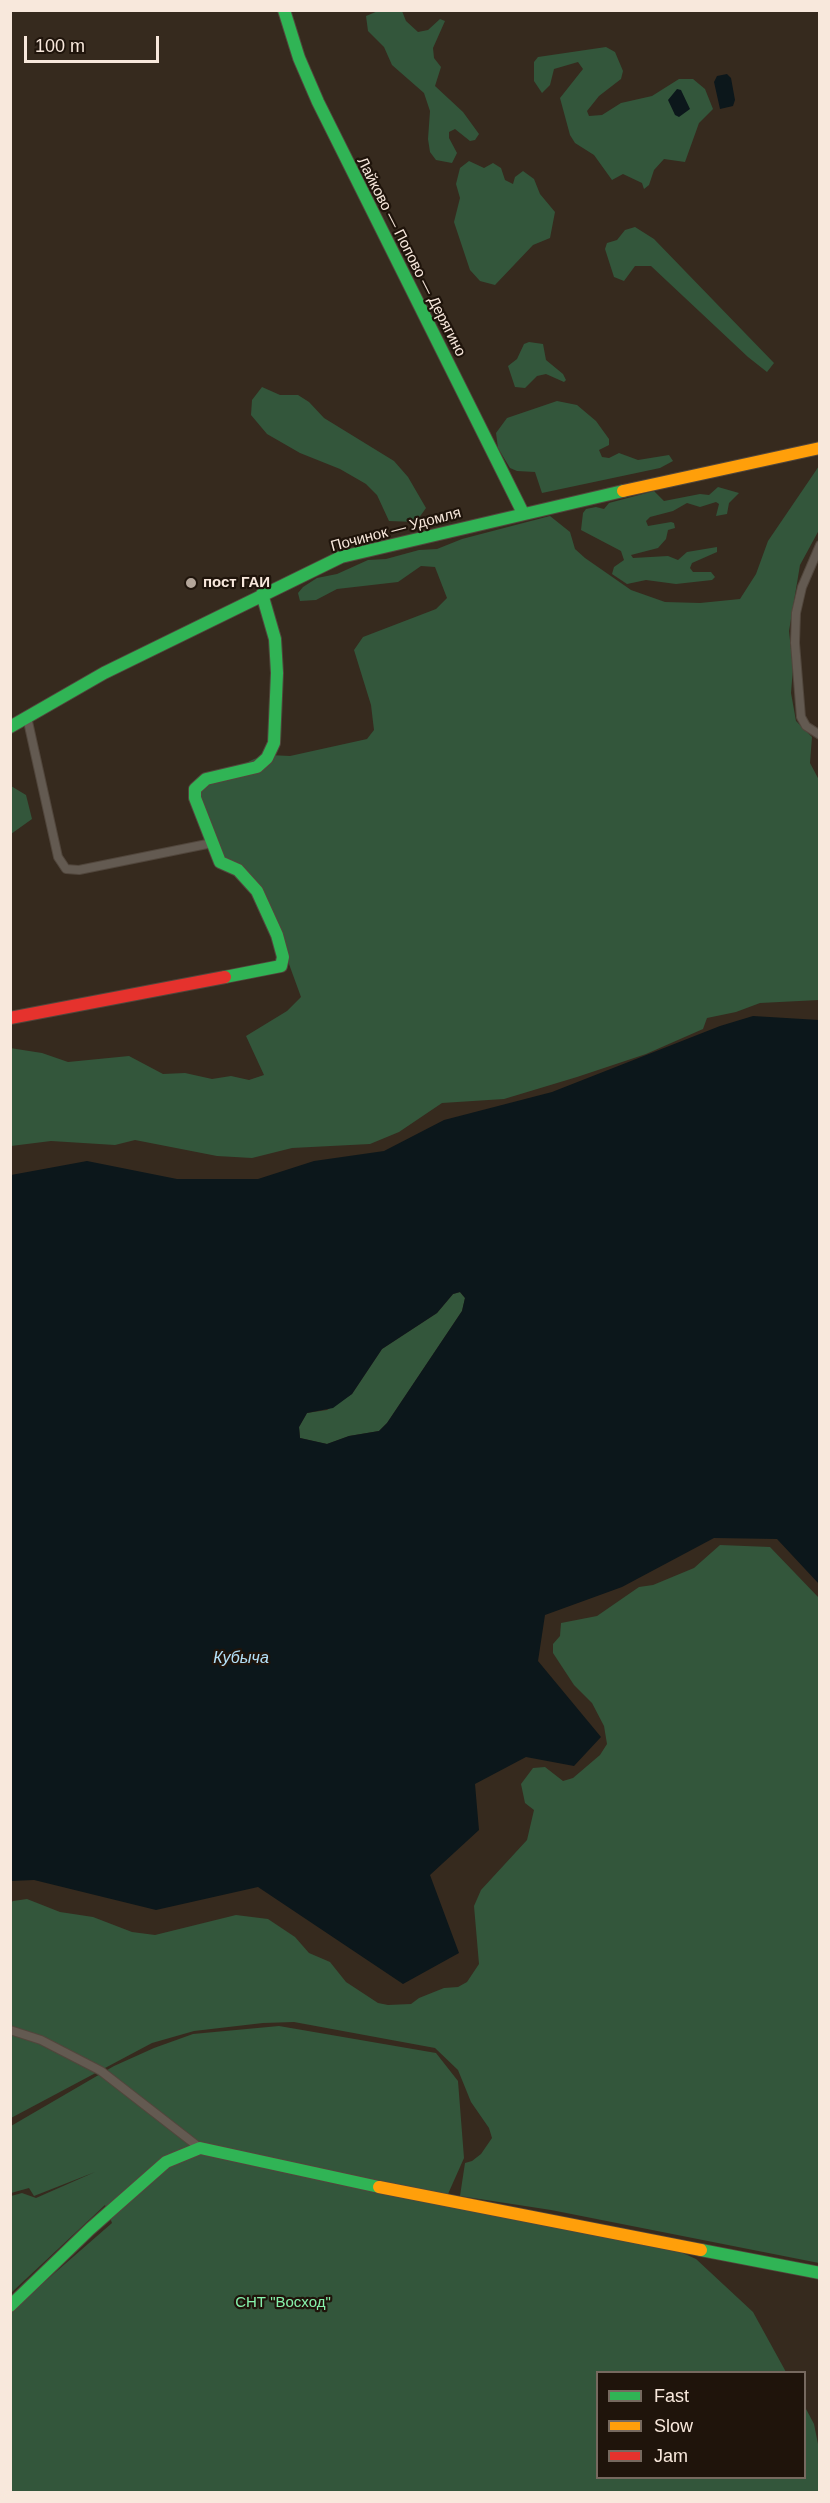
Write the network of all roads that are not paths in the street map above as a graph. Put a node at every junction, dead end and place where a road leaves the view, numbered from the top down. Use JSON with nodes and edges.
{"nodes":[{"id":1,"x":284,"y":10,"type":"edge"},
{"id":2,"x":819,"y":448,"type":"edge"},
{"id":3,"x":524,"y":513,"type":"junction"},
{"id":4,"x":819,"y":545,"type":"edge"},
{"id":5,"x":262,"y":594,"type":"junction"},
{"id":6,"x":27,"y":717,"type":"junction"},
{"id":7,"x":10,"y":727,"type":"edge"},
{"id":8,"x":819,"y":735,"type":"edge"},
{"id":9,"x":212,"y":843,"type":"junction"},
{"id":10,"x":10,"y":1018,"type":"edge"},
{"id":11,"x":10,"y":2030,"type":"edge"},
{"id":12,"x":201,"y":2148,"type":"junction"},
{"id":13,"x":819,"y":2272,"type":"edge"},
{"id":14,"x":10,"y":2306,"type":"edge"}],
"edges":[{"from":1,"to":3,"type":"street","name":"Лайково — Попово — Дерягино"},
{"from":2,"to":3,"type":"street","name":"Починок — Удомля"},
{"from":3,"to":5,"type":"street","name":"Починок — Удомля"},
{"from":4,"to":8,"type":"street"},
{"from":5,"to":6,"type":"street","name":"Починок — Удомля"},
{"from":5,"to":9,"type":"street"},
{"from":6,"to":7,"type":"street","name":"Починок — Удомля"},
{"from":6,"to":9,"type":"street"},
{"from":9,"to":10,"type":"street"},
{"from":11,"to":12,"type":"street"},
{"from":12,"to":13,"type":"street"},
{"from":12,"to":14,"type":"street"}]}
